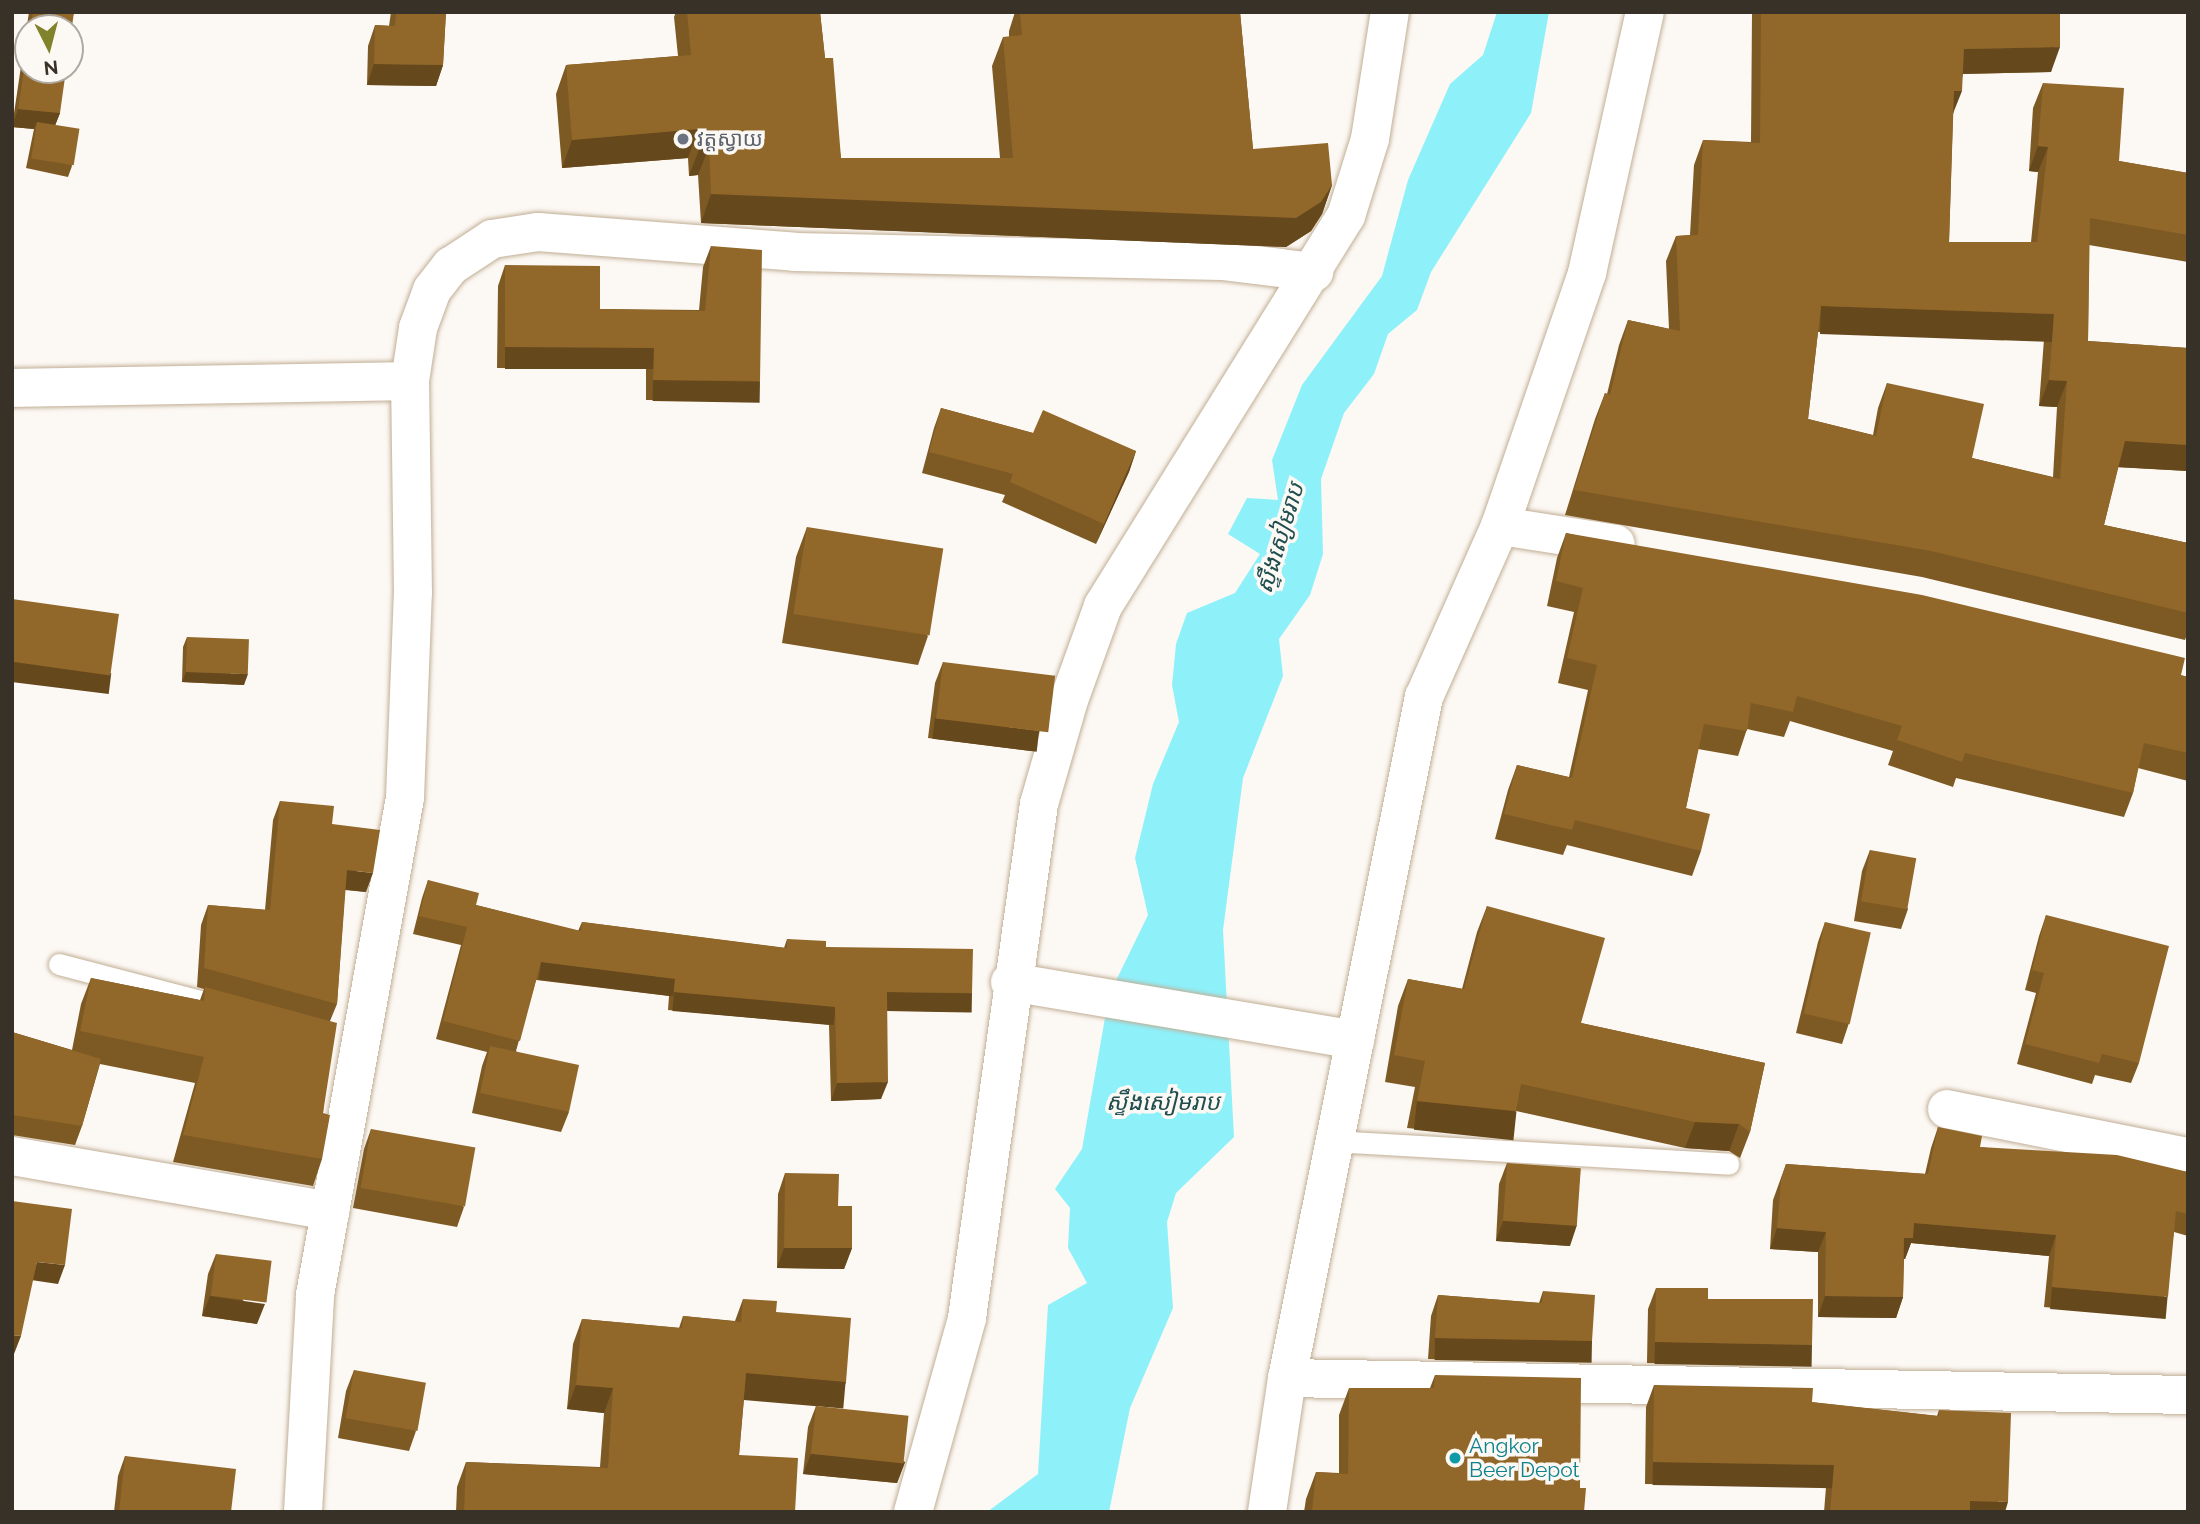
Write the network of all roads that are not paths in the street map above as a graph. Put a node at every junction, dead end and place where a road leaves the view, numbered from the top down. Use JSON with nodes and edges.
{"nodes":[{"id":1,"x":1390,"y":12,"type":"edge"},
{"id":2,"x":1645,"y":12,"type":"edge"},
{"id":3,"x":1314,"y":272,"type":"junction"},
{"id":4,"x":410,"y":381,"type":"junction"},
{"id":5,"x":12,"y":388,"type":"edge"},
{"id":6,"x":1500,"y":526,"type":"junction"},
{"id":7,"x":1647,"y":548,"type":"edge"},
{"id":8,"x":59,"y":964,"type":"dead end"},
{"id":9,"x":1010,"y":982,"type":"junction"},
{"id":10,"x":237,"y":1011,"type":"edge"},
{"id":11,"x":1355,"y":1040,"type":"junction"},
{"id":12,"x":1947,"y":1109,"type":"dead end"},
{"id":13,"x":1334,"y":1141,"type":"junction"},
{"id":14,"x":12,"y":1156,"type":"edge"},
{"id":15,"x":2188,"y":1157,"type":"edge"},
{"id":16,"x":1728,"y":1164,"type":"dead end"},
{"id":17,"x":330,"y":1211,"type":"junction"},
{"id":18,"x":1287,"y":1378,"type":"junction"},
{"id":19,"x":2188,"y":1395,"type":"edge"},
{"id":20,"x":303,"y":1512,"type":"edge"},
{"id":21,"x":914,"y":1512,"type":"edge"},
{"id":22,"x":1268,"y":1512,"type":"edge"}],
"edges":[{"from":1,"to":3,"type":"street"},
{"from":2,"to":6,"type":"street"},
{"from":3,"to":4,"type":"street"},
{"from":3,"to":9,"type":"street"},
{"from":4,"to":5,"type":"street"},
{"from":4,"to":17,"type":"street"},
{"from":6,"to":7,"type":"street"},
{"from":6,"to":11,"type":"street"},
{"from":8,"to":10,"type":"lane"},
{"from":9,"to":11,"type":"street"},
{"from":9,"to":21,"type":"street"},
{"from":11,"to":13,"type":"street"},
{"from":12,"to":15,"type":"street"},
{"from":13,"to":16,"type":"lane"},
{"from":13,"to":18,"type":"street"},
{"from":14,"to":17,"type":"street"},
{"from":17,"to":20,"type":"street"},
{"from":18,"to":19,"type":"street"},
{"from":18,"to":22,"type":"street"}]}
